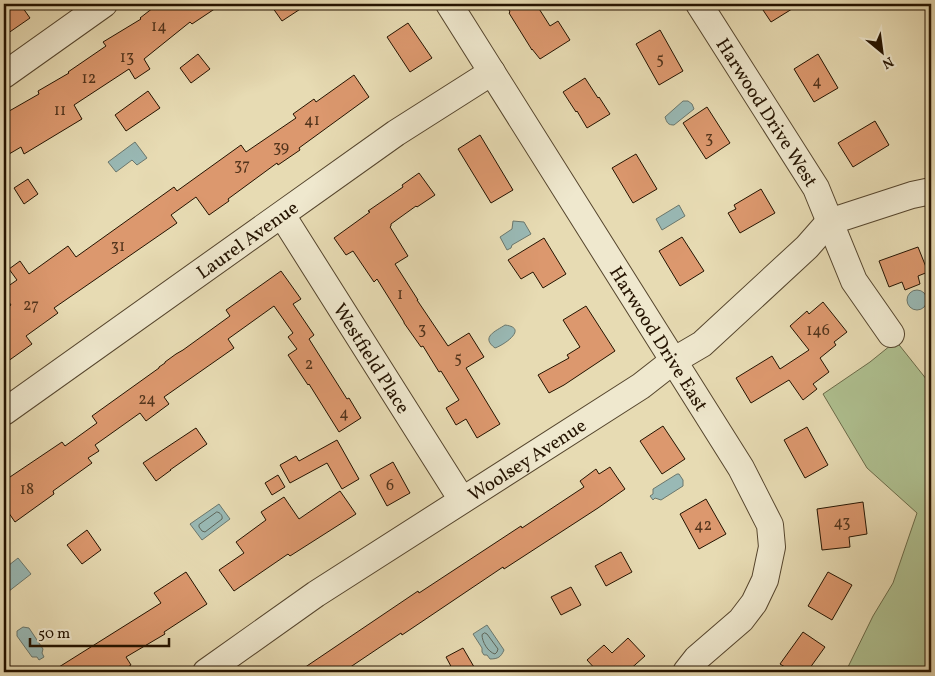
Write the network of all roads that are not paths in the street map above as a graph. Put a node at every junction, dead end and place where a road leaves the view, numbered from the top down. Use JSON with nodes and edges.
{"nodes":[{"id":1,"x":104,"y":4,"type":"edge"},
{"id":2,"x":448,"y":4,"type":"edge"},
{"id":3,"x":699,"y":4,"type":"edge"},
{"id":4,"x":492,"y":72,"type":"junction"},
{"id":5,"x":4,"y":75,"type":"edge"},
{"id":6,"x":931,"y":191,"type":"edge"},
{"id":7,"x":282,"y":215,"type":"junction"},
{"id":8,"x":829,"y":222,"type":"junction"},
{"id":9,"x":891,"y":334,"type":"dead end"},
{"id":10,"x":673,"y":362,"type":"junction"},
{"id":11,"x":4,"y":412,"type":"edge"},
{"id":12,"x":462,"y":500,"type":"junction"},
{"id":13,"x":206,"y":672,"type":"edge"},
{"id":14,"x":686,"y":672,"type":"edge"}],
"edges":[{"from":1,"to":5,"type":"street"},
{"from":2,"to":4,"type":"street","name":"Harwood Drive East"},
{"from":3,"to":8,"type":"street","name":"Harwood Drive West"},
{"from":4,"to":7,"type":"street","name":"Laurel Avenue"},
{"from":4,"to":10,"type":"street","name":"Harwood Drive East"},
{"from":6,"to":8,"type":"street"},
{"from":7,"to":11,"type":"street","name":"Laurel Avenue"},
{"from":7,"to":12,"type":"street","name":"Westfield Place"},
{"from":8,"to":9,"type":"street"},
{"from":8,"to":10,"type":"street","name":"Woolsey Avenue"},
{"from":10,"to":12,"type":"street","name":"Woolsey Avenue"},
{"from":10,"to":14,"type":"street","name":"Harwood Drive East"},
{"from":12,"to":13,"type":"street","name":"Woolsey Avenue"}]}
